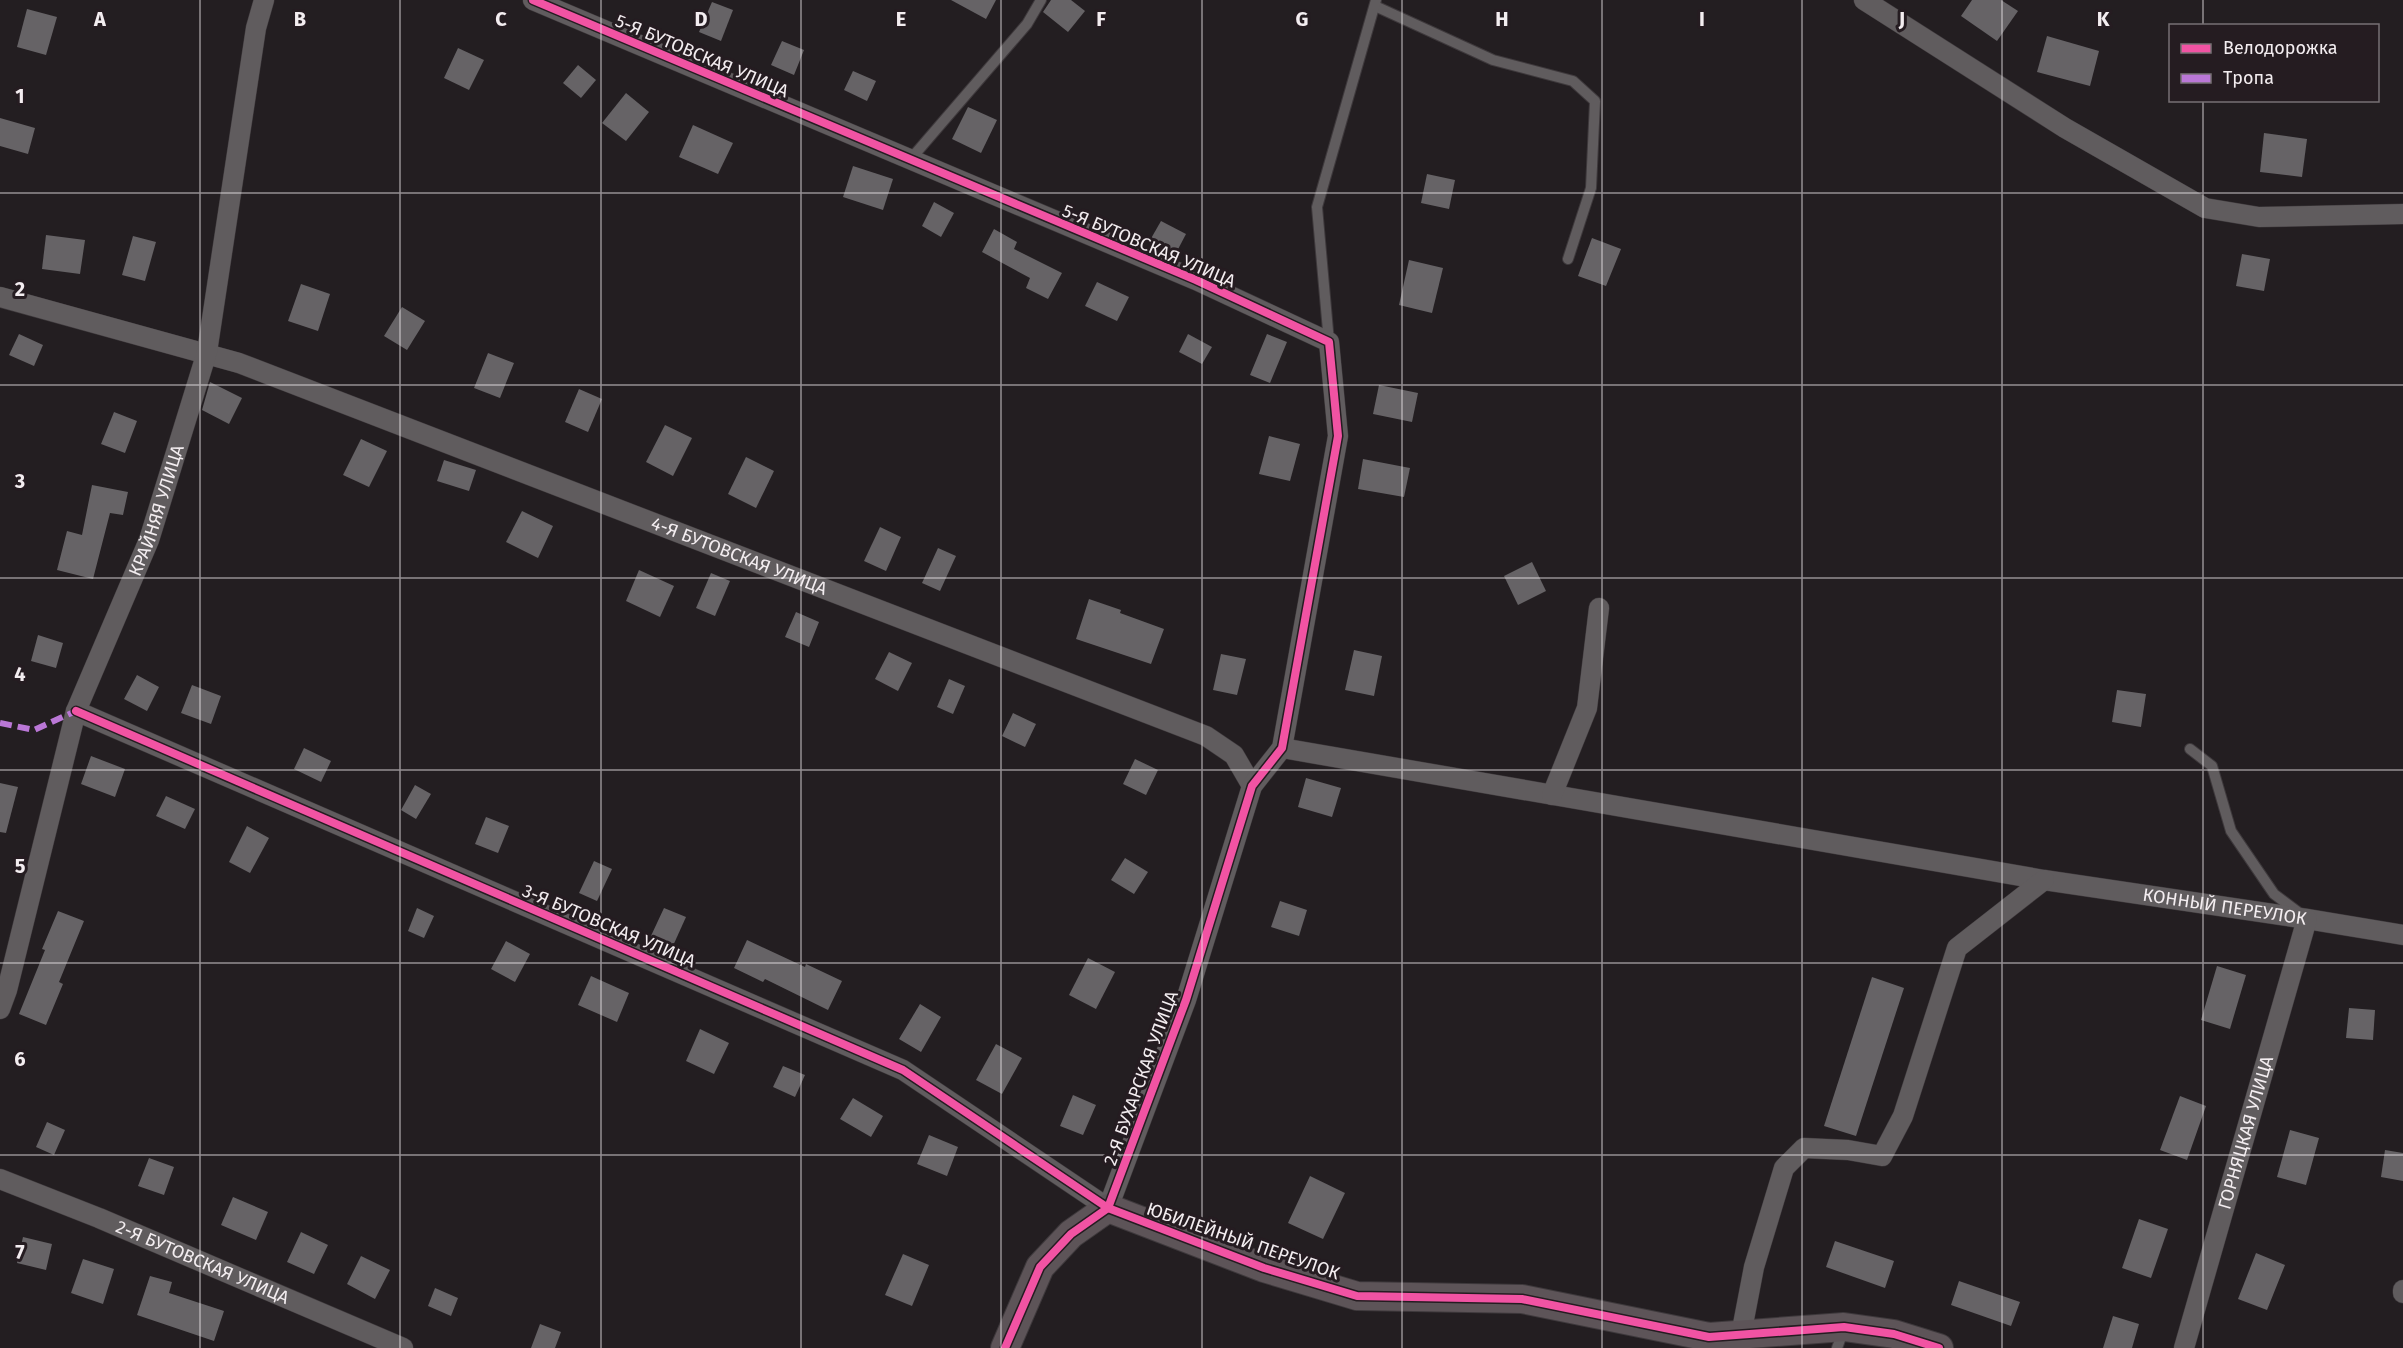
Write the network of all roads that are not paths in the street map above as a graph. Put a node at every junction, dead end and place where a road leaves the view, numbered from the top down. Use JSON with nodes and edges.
{"nodes":[{"id":1,"x":264,"y":0,"type":"edge"},
{"id":2,"x":533,"y":0,"type":"edge"},
{"id":3,"x":1041,"y":0,"type":"edge"},
{"id":4,"x":1864,"y":0,"type":"edge"},
{"id":5,"x":1376,"y":3,"type":"edge"},
{"id":6,"x":909,"y":161,"type":"junction"},
{"id":7,"x":2403,"y":214,"type":"edge"},
{"id":8,"x":1568,"y":259,"type":"dead end"},
{"id":9,"x":0,"y":297,"type":"edge"},
{"id":10,"x":1329,"y":342,"type":"junction"},
{"id":11,"x":207,"y":352,"type":"junction"},
{"id":12,"x":1599,"y":608,"type":"dead end"},
{"id":13,"x":76,"y":711,"type":"junction"},
{"id":14,"x":1282,"y":748,"type":"junction"},
{"id":15,"x":2190,"y":749,"type":"dead end"},
{"id":16,"x":1252,"y":786,"type":"junction"},
{"id":17,"x":1552,"y":795,"type":"junction"},
{"id":18,"x":2044,"y":880,"type":"junction"},
{"id":19,"x":2307,"y":919,"type":"junction"},
{"id":20,"x":2403,"y":936,"type":"edge"},
{"id":21,"x":0,"y":1009,"type":"edge"},
{"id":22,"x":0,"y":1179,"type":"edge"},
{"id":23,"x":1108,"y":1208,"type":"junction"},
{"id":24,"x":1741,"y":1335,"type":"junction"},
{"id":25,"x":1840,"y":1338,"type":"edge"},
{"id":26,"x":1707,"y":1343,"type":"edge"},
{"id":27,"x":404,"y":1348,"type":"edge"},
{"id":28,"x":1005,"y":1348,"type":"edge"},
{"id":29,"x":1939,"y":1348,"type":"edge"},
{"id":30,"x":2184,"y":1348,"type":"edge"}],
"edges":[{"from":1,"to":11,"type":"street","name":"КРАЙНЯЯ УЛИЦА"},
{"from":2,"to":6,"type":"street","name":"5-Я БУТОВСКАЯ УЛИЦА"},
{"from":3,"to":6,"type":"lane"},
{"from":4,"to":7,"type":"street"},
{"from":5,"to":8,"type":"lane"},
{"from":5,"to":10,"type":"lane"},
{"from":6,"to":10,"type":"street","name":"5-Я БУТОВСКАЯ УЛИЦА"},
{"from":9,"to":11,"type":"street","name":"4-Я БУТОВСКАЯ УЛИЦА"},
{"from":10,"to":14,"type":"street"},
{"from":11,"to":13,"type":"street","name":"КРАЙНЯЯ УЛИЦА"},
{"from":11,"to":16,"type":"street","name":"4-Я БУТОВСКАЯ УЛИЦА"},
{"from":12,"to":17,"type":"street"},
{"from":13,"to":21,"type":"street","name":"КРАЙНЯЯ УЛИЦА"},
{"from":13,"to":23,"type":"street","name":"3-Я БУТОВСКАЯ УЛИЦА"},
{"from":14,"to":16,"type":"street"},
{"from":14,"to":17,"type":"street","name":"КОННЫЙ ПЕРЕУЛОК"},
{"from":15,"to":19,"type":"lane"},
{"from":16,"to":23,"type":"street","name":"2-Я БУХАРСКАЯ УЛИЦА"},
{"from":17,"to":18,"type":"street","name":"КОННЫЙ ПЕРЕУЛОК"},
{"from":18,"to":19,"type":"street","name":"КОННЫЙ ПЕРЕУЛОК"},
{"from":18,"to":24,"type":"street"},
{"from":19,"to":20,"type":"street","name":"КОННЫЙ ПЕРЕУЛОК"},
{"from":19,"to":30,"type":"street","name":"ГОРНЯЦКАЯ УЛИЦА"},
{"from":22,"to":27,"type":"street","name":"2-Я БУТОВСКАЯ УЛИЦА"},
{"from":23,"to":26,"type":"street","name":"ЮБИЛЕЙНЫЙ ПЕРЕУЛОК"},
{"from":23,"to":28,"type":"street"},
{"from":24,"to":25,"type":"street","name":"ЮБИЛЕЙНЫЙ ПЕРЕУЛОК"},
{"from":24,"to":26,"type":"street","name":"ЮБИЛЕЙНЫЙ ПЕРЕУЛОК"},
{"from":25,"to":29,"type":"street","name":"ЮБИЛЕЙНЫЙ ПЕРЕУЛОК"}]}
